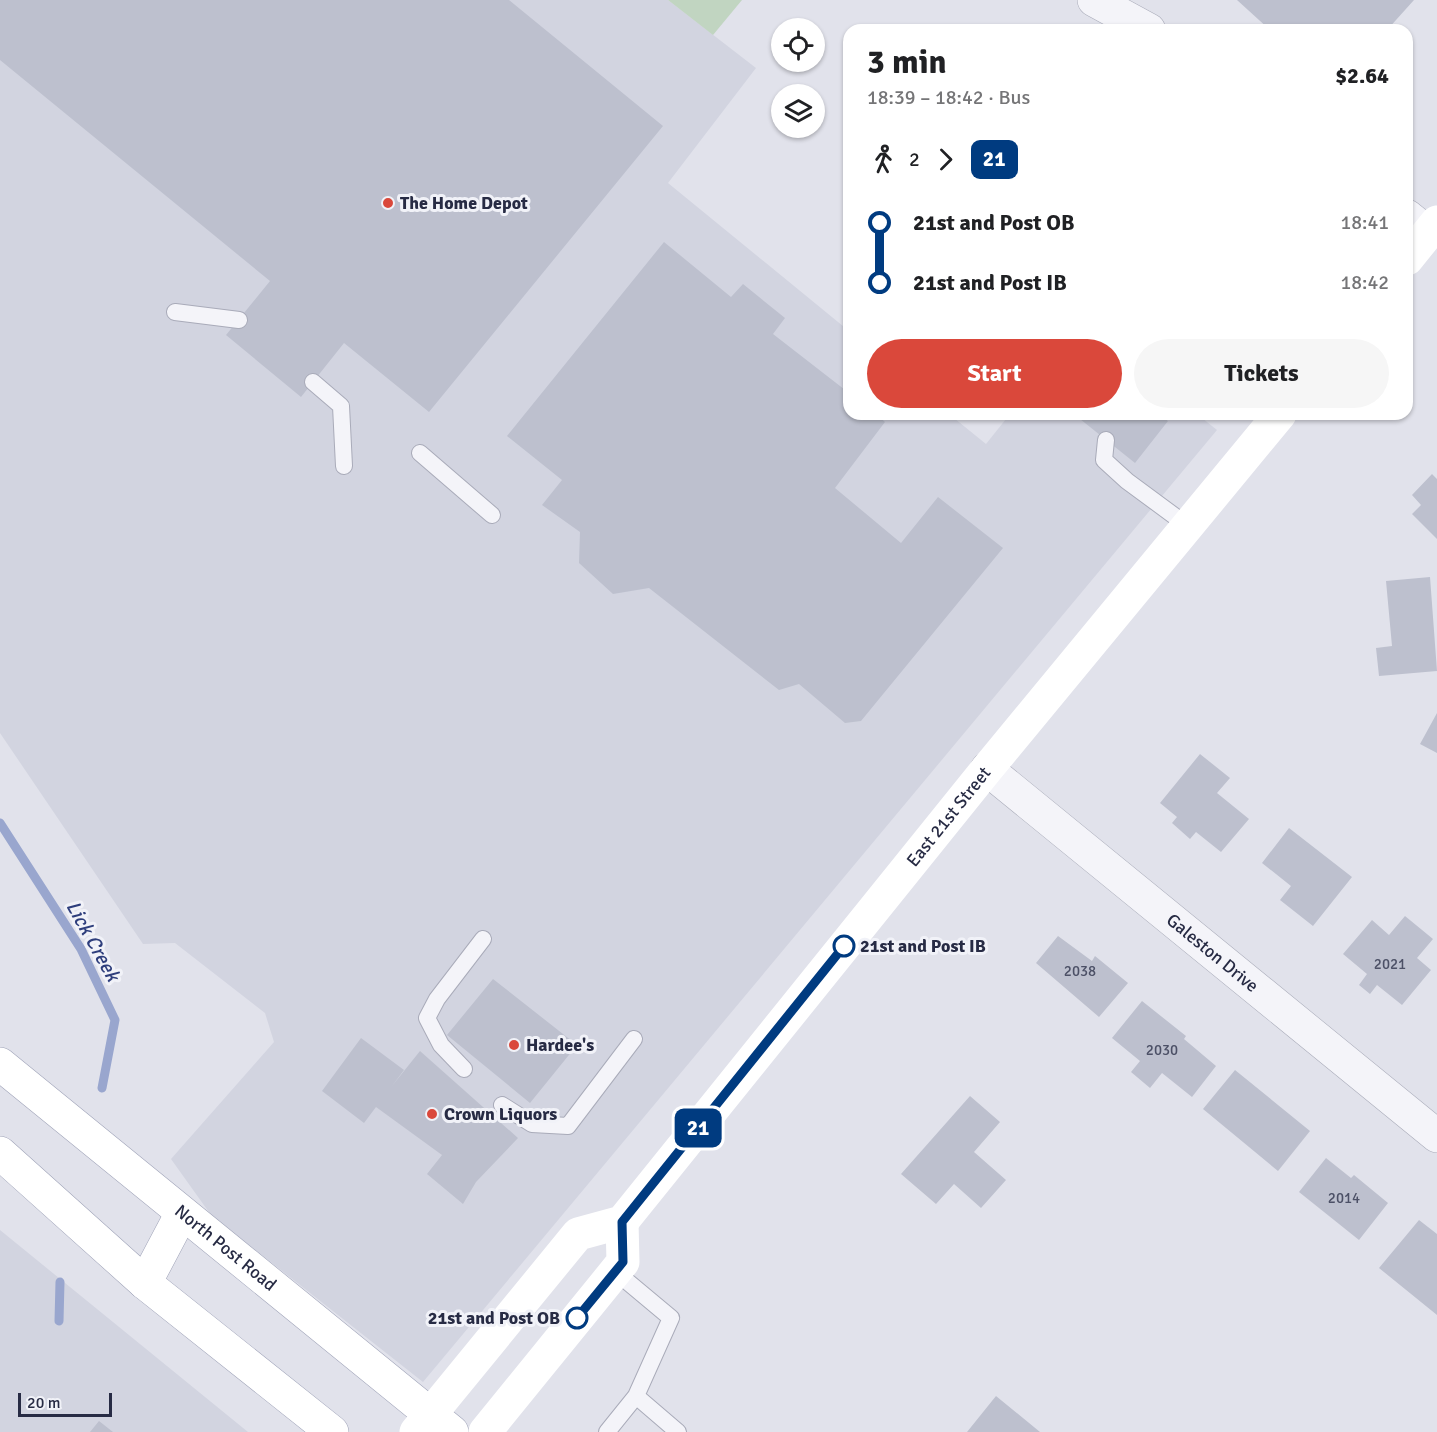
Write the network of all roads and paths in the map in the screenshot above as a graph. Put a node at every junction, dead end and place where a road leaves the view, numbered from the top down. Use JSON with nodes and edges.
{"nodes":[{"id":1,"x":1094,"y":0,"type":"edge"},
{"id":2,"x":1138,"y":24,"type":"edge"},
{"id":3,"x":1424,"y":223,"type":"edge"},
{"id":4,"x":1413,"y":246,"type":"edge"},
{"id":5,"x":176,"y":312,"type":"dead end"},
{"id":6,"x":239,"y":320,"type":"dead end"},
{"id":7,"x":313,"y":382,"type":"dead end"},
{"id":8,"x":1275,"y":420,"type":"edge"},
{"id":9,"x":1106,"y":440,"type":"dead end"},
{"id":10,"x":420,"y":453,"type":"dead end"},
{"id":11,"x":344,"y":466,"type":"dead end"},
{"id":12,"x":492,"y":515,"type":"dead end"},
{"id":13,"x":1188,"y":526,"type":"junction"},
{"id":14,"x":987,"y":769,"type":"junction"},
{"id":15,"x":483,"y":939,"type":"dead end"},
{"id":16,"x":634,"y":1039,"type":"dead end"},
{"id":17,"x":0,"y":1064,"type":"edge"},
{"id":18,"x":464,"y":1069,"type":"dead end"},
{"id":19,"x":502,"y":1105,"type":"dead end"},
{"id":20,"x":1437,"y":1136,"type":"edge"},
{"id":21,"x":0,"y":1153,"type":"edge"},
{"id":22,"x":182,"y":1212,"type":"junction"},
{"id":23,"x":622,"y":1222,"type":"junction"},
{"id":24,"x":616,"y":1272,"type":"junction"},
{"id":25,"x":145,"y":1282,"type":"junction"},
{"id":26,"x":636,"y":1396,"type":"junction"},
{"id":27,"x":433,"y":1426,"type":"edge"},
{"id":28,"x":332,"y":1432,"type":"edge"},
{"id":29,"x":485,"y":1432,"type":"edge"},
{"id":30,"x":607,"y":1432,"type":"edge"},
{"id":31,"x":677,"y":1432,"type":"edge"}],
"edges":[{"from":1,"to":2,"type":"street"},
{"from":3,"to":4,"type":"main road"},
{"from":5,"to":6,"type":"lane"},
{"from":7,"to":11,"type":"lane"},
{"from":8,"to":13,"type":"main road","name":"East 21st Street"},
{"from":9,"to":13,"type":"lane"},
{"from":10,"to":12,"type":"lane"},
{"from":13,"to":14,"type":"main road","name":"East 21st Street"},
{"from":14,"to":20,"type":"street","name":"Galeston Drive"},
{"from":14,"to":23,"type":"main road","name":"East 21st Street"},
{"from":15,"to":18,"type":"lane"},
{"from":16,"to":19,"type":"lane"},
{"from":17,"to":22,"type":"main road","name":"North Post Road"},
{"from":21,"to":25,"type":"main road"},
{"from":22,"to":25,"type":"main road"},
{"from":22,"to":27,"type":"main road","name":"North Post Road"},
{"from":23,"to":24,"type":"main road"},
{"from":23,"to":27,"type":"main road"},
{"from":24,"to":26,"type":"lane"},
{"from":24,"to":29,"type":"main road"},
{"from":25,"to":28,"type":"main road"},
{"from":26,"to":30,"type":"lane"},
{"from":26,"to":31,"type":"lane"}]}
